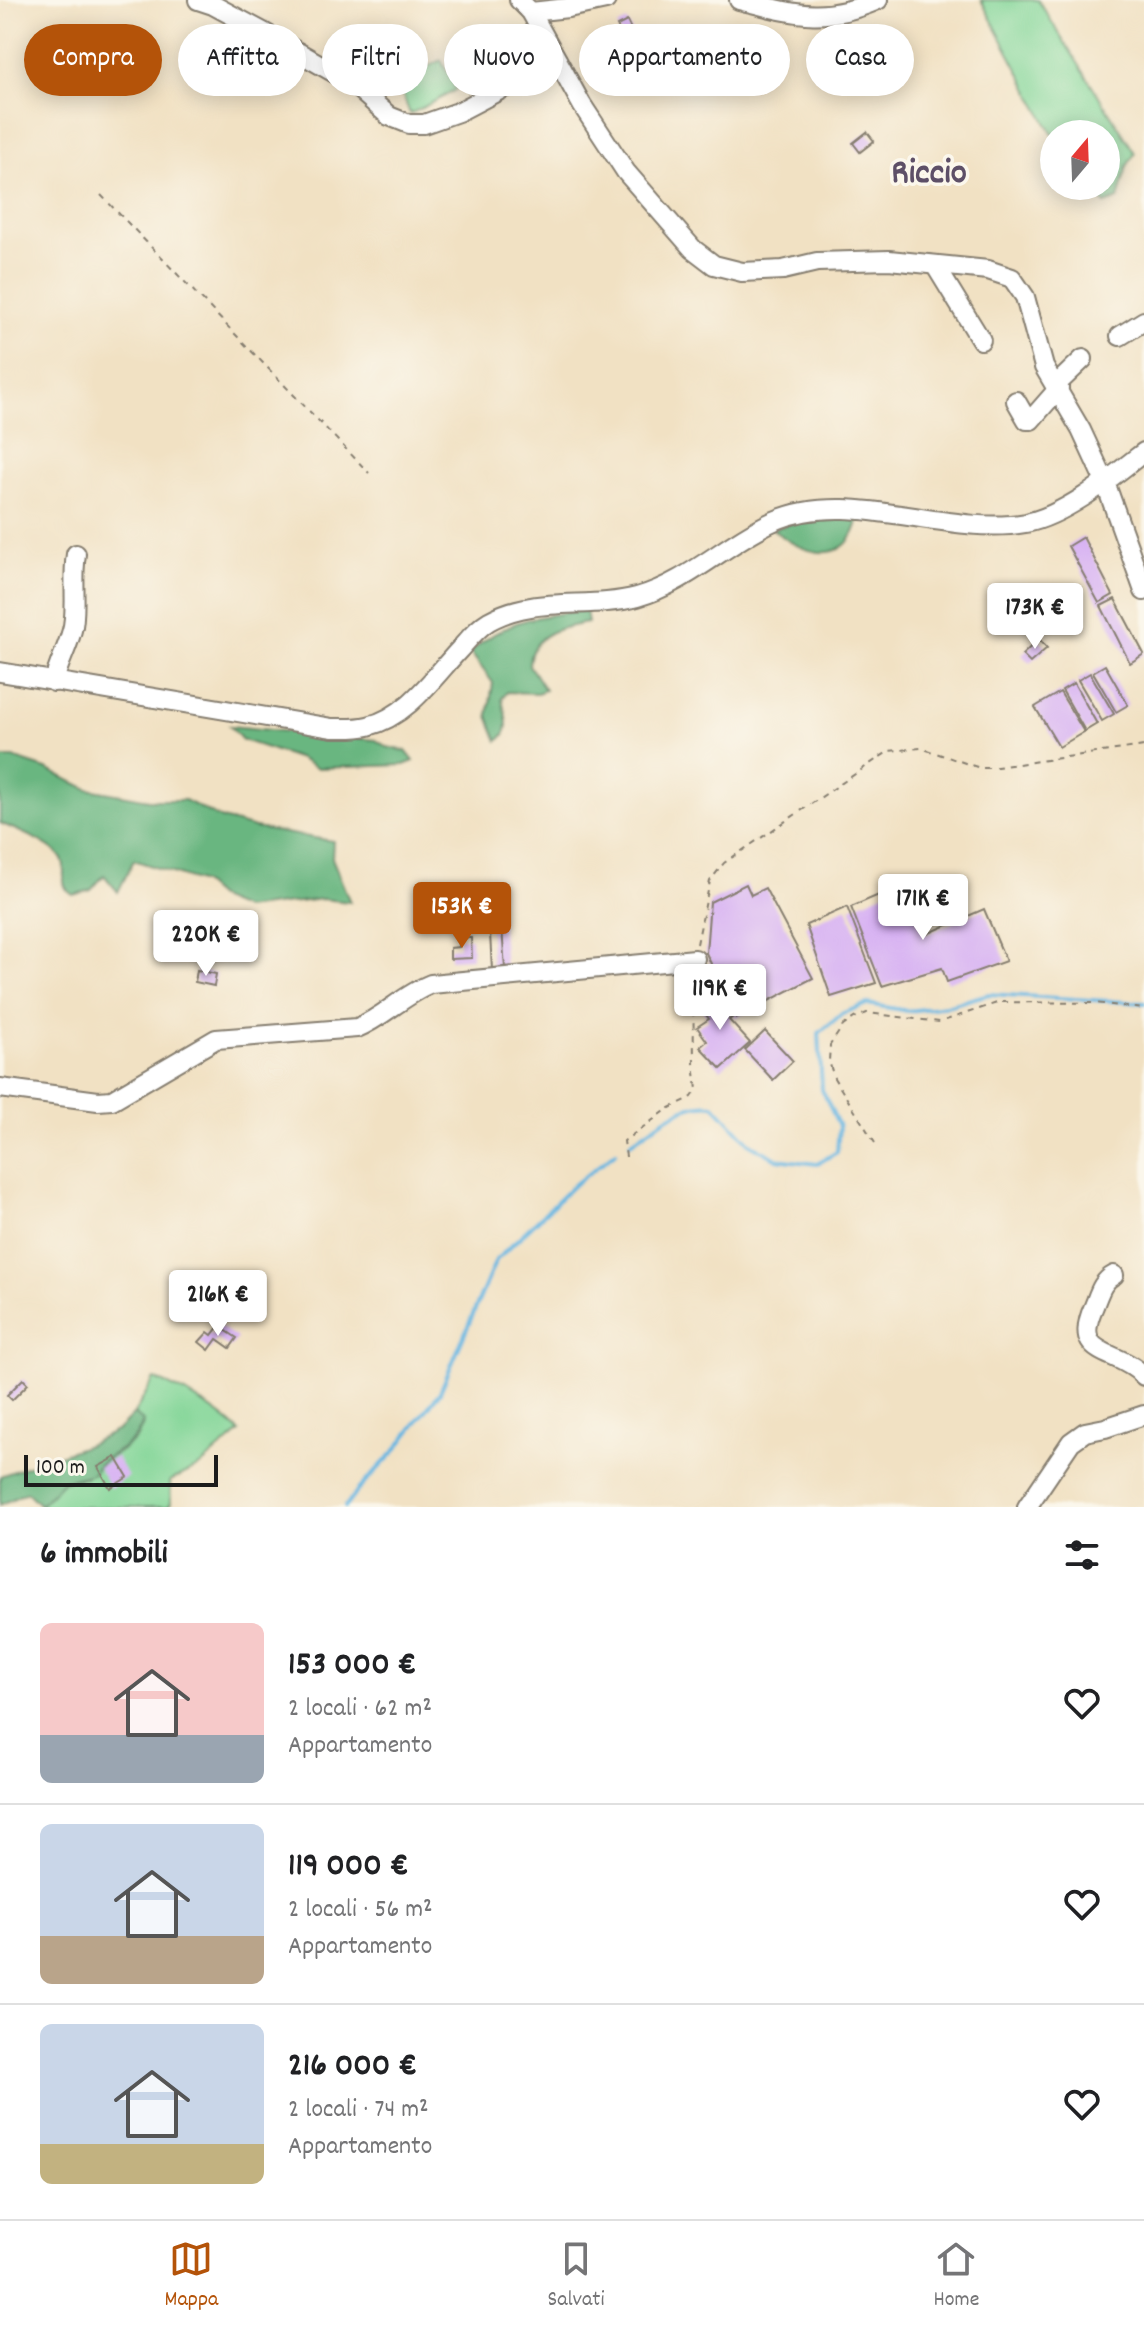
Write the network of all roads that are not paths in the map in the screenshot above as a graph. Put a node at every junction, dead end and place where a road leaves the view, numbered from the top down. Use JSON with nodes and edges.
{"nodes":[{"id":1,"x":198,"y":0,"type":"edge"},
{"id":2,"x":606,"y":0,"type":"edge"},
{"id":3,"x":739,"y":0,"type":"edge"},
{"id":4,"x":878,"y":0,"type":"edge"},
{"id":5,"x":525,"y":6,"type":"edge"},
{"id":6,"x":536,"y":24,"type":"edge"},
{"id":7,"x":563,"y":71,"type":"edge"},
{"id":8,"x":488,"y":96,"type":"edge"},
{"id":9,"x":935,"y":265,"type":"junction"},
{"id":10,"x":1144,"y":321,"type":"edge"},
{"id":11,"x":1120,"y":336,"type":"dead end"},
{"id":12,"x":981,"y":340,"type":"dead end"},
{"id":13,"x":1083,"y":359,"type":"dead end"},
{"id":14,"x":1057,"y":386,"type":"junction"},
{"id":15,"x":1016,"y":401,"type":"dead end"},
{"id":16,"x":1144,"y":452,"type":"edge"},
{"id":17,"x":1105,"y":482,"type":"junction"},
{"id":18,"x":76,"y":554,"type":"dead end"},
{"id":19,"x":1144,"y":591,"type":"edge"},
{"id":20,"x":0,"y":672,"type":"edge"},
{"id":21,"x":54,"y":682,"type":"junction"},
{"id":22,"x":695,"y":959,"type":"road end"},
{"id":23,"x":0,"y":1088,"type":"edge"},
{"id":24,"x":1114,"y":1275,"type":"dead end"},
{"id":25,"x":1144,"y":1376,"type":"edge"},
{"id":26,"x":1142,"y":1413,"type":"edge"},
{"id":27,"x":1027,"y":1507,"type":"edge"}],
"edges":[{"from":1,"to":8,"type":"street"},
{"from":2,"to":5,"type":"street"},
{"from":3,"to":4,"type":"street"},
{"from":5,"to":6,"type":"street"},
{"from":7,"to":9,"type":"street"},
{"from":9,"to":12,"type":"street"},
{"from":9,"to":14,"type":"street"},
{"from":10,"to":11,"type":"street"},
{"from":13,"to":14,"type":"street"},
{"from":14,"to":15,"type":"street"},
{"from":14,"to":17,"type":"street"},
{"from":16,"to":17,"type":"street"},
{"from":17,"to":19,"type":"street"},
{"from":17,"to":21,"type":"street"},
{"from":18,"to":21,"type":"street"},
{"from":20,"to":21,"type":"street"},
{"from":22,"to":23,"type":"street"},
{"from":24,"to":25,"type":"street"},
{"from":26,"to":27,"type":"street"}]}
